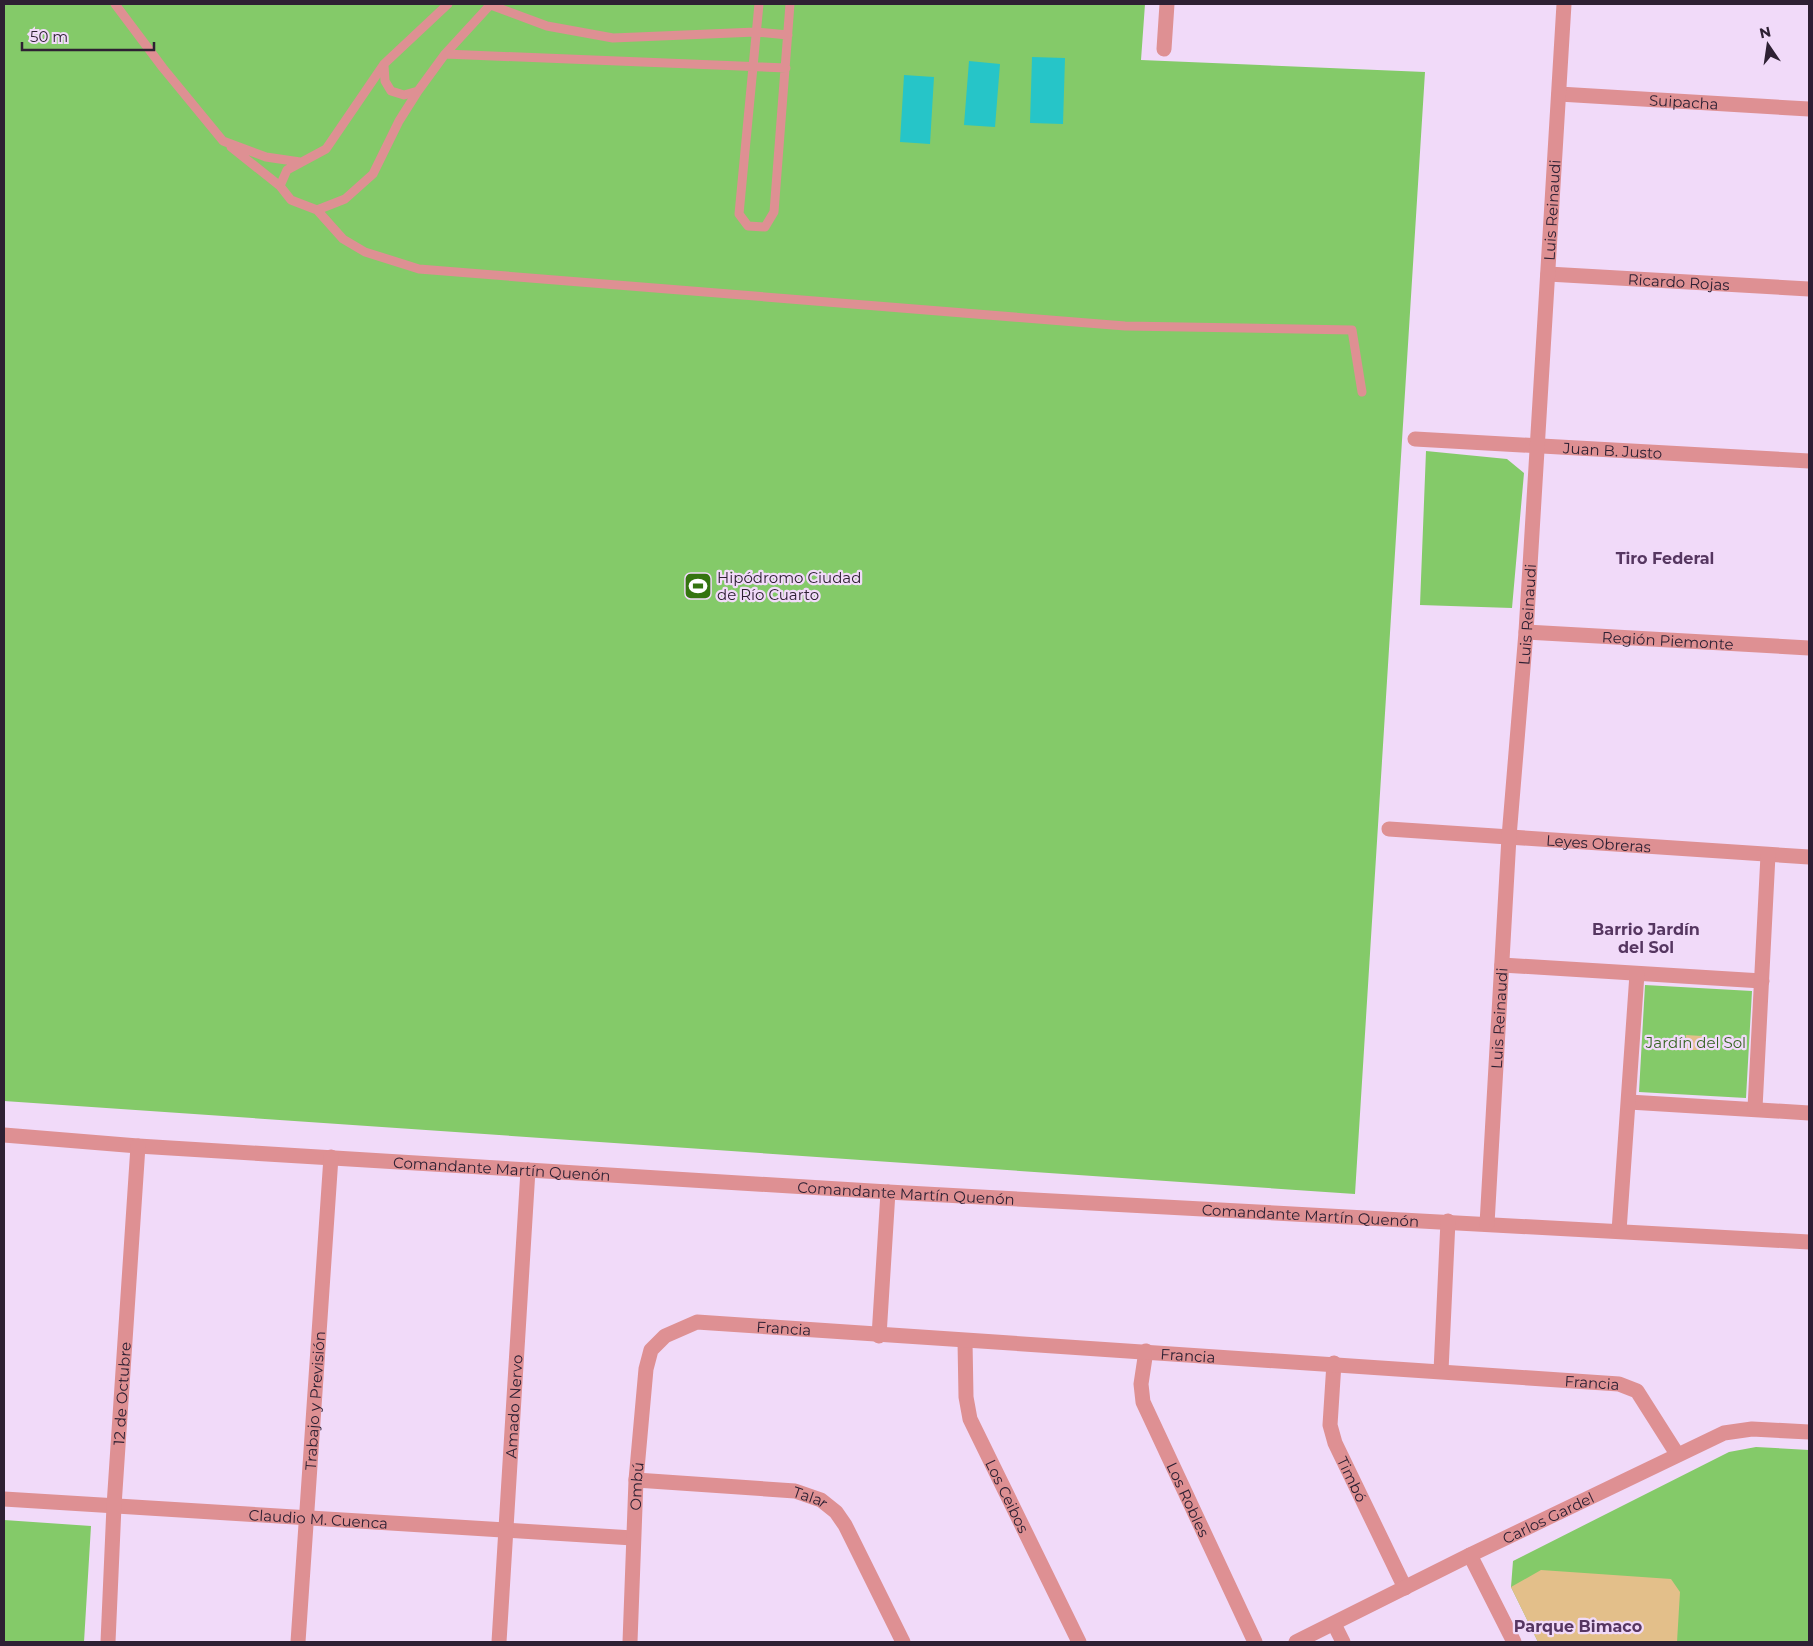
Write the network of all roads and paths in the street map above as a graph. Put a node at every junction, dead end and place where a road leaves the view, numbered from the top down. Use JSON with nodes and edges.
{"nodes":[{"id":1,"x":115,"y":4,"type":"edge"},
{"id":2,"x":448,"y":4,"type":"edge"},
{"id":3,"x":490,"y":4,"type":"edge"},
{"id":4,"x":759,"y":4,"type":"edge"},
{"id":5,"x":790,"y":4,"type":"edge"},
{"id":6,"x":1168,"y":4,"type":"edge"},
{"id":7,"x":1564,"y":4,"type":"edge"},
{"id":8,"x":756,"y":32,"type":"junction"},
{"id":9,"x":788,"y":35,"type":"junction"},
{"id":10,"x":1164,"y":49,"type":"dead end"},
{"id":11,"x":446,"y":54,"type":"junction"},
{"id":12,"x":384,"y":64,"type":"junction"},
{"id":13,"x":752,"y":66,"type":"junction"},
{"id":14,"x":786,"y":68,"type":"junction"},
{"id":15,"x":418,"y":91,"type":"junction"},
{"id":16,"x":1559,"y":94,"type":"junction"},
{"id":17,"x":1809,"y":109,"type":"edge"},
{"id":18,"x":223,"y":141,"type":"junction"},
{"id":19,"x":300,"y":162,"type":"junction"},
{"id":20,"x":280,"y":186,"type":"junction"},
{"id":21,"x":316,"y":210,"type":"junction"},
{"id":22,"x":1548,"y":274,"type":"junction"},
{"id":23,"x":1809,"y":289,"type":"edge"},
{"id":24,"x":1362,"y":392,"type":"dead end"},
{"id":25,"x":1415,"y":438,"type":"dead end"},
{"id":26,"x":1536,"y":446,"type":"junction"},
{"id":27,"x":1809,"y":461,"type":"edge"},
{"id":28,"x":1526,"y":632,"type":"junction"},
{"id":29,"x":1809,"y":648,"type":"edge"},
{"id":30,"x":1389,"y":829,"type":"dead end"},
{"id":31,"x":1509,"y":837,"type":"junction"},
{"id":32,"x":1768,"y":855,"type":"junction"},
{"id":33,"x":1809,"y":857,"type":"edge"},
{"id":34,"x":1502,"y":965,"type":"junction"},
{"id":35,"x":1637,"y":974,"type":"junction"},
{"id":36,"x":1762,"y":981,"type":"junction"},
{"id":37,"x":1629,"y":1102,"type":"junction"},
{"id":38,"x":1755,"y":1108,"type":"junction"},
{"id":39,"x":1809,"y":1113,"type":"edge"},
{"id":40,"x":4,"y":1135,"type":"edge"},
{"id":41,"x":138,"y":1146,"type":"junction"},
{"id":42,"x":331,"y":1157,"type":"junction"},
{"id":43,"x":528,"y":1170,"type":"junction"},
{"id":44,"x":888,"y":1192,"type":"junction"},
{"id":45,"x":1448,"y":1221,"type":"junction"},
{"id":46,"x":1487,"y":1224,"type":"junction"},
{"id":47,"x":1619,"y":1231,"type":"junction"},
{"id":48,"x":1809,"y":1242,"type":"edge"},
{"id":49,"x":665,"y":1336,"type":"joint"},
{"id":50,"x":879,"y":1336,"type":"junction"},
{"id":51,"x":965,"y":1342,"type":"junction"},
{"id":52,"x":1146,"y":1352,"type":"junction"},
{"id":53,"x":1334,"y":1363,"type":"junction"},
{"id":54,"x":1441,"y":1370,"type":"junction"},
{"id":55,"x":1809,"y":1432,"type":"edge"},
{"id":56,"x":1677,"y":1454,"type":"junction"},
{"id":57,"x":636,"y":1480,"type":"junction"},
{"id":58,"x":4,"y":1499,"type":"edge"},
{"id":59,"x":114,"y":1506,"type":"junction"},
{"id":60,"x":306,"y":1518,"type":"junction"},
{"id":61,"x":506,"y":1530,"type":"junction"},
{"id":62,"x":633,"y":1538,"type":"junction"},
{"id":63,"x":1470,"y":1555,"type":"junction"},
{"id":64,"x":1404,"y":1588,"type":"junction"},
{"id":65,"x":1334,"y":1624,"type":"junction"},
{"id":66,"x":108,"y":1642,"type":"edge"},
{"id":67,"x":298,"y":1642,"type":"edge"},
{"id":68,"x":499,"y":1642,"type":"edge"},
{"id":69,"x":630,"y":1642,"type":"edge"},
{"id":70,"x":902,"y":1642,"type":"edge"},
{"id":71,"x":1078,"y":1642,"type":"edge"},
{"id":72,"x":1255,"y":1642,"type":"edge"},
{"id":73,"x":1296,"y":1642,"type":"edge"},
{"id":74,"x":1343,"y":1642,"type":"edge"},
{"id":75,"x":1514,"y":1642,"type":"edge"}],
"edges":[{"from":1,"to":18,"type":"lane"},
{"from":2,"to":12,"type":"lane"},
{"from":3,"to":8,"type":"lane"},
{"from":3,"to":11,"type":"lane"},
{"from":4,"to":8,"type":"lane"},
{"from":5,"to":9,"type":"lane"},
{"from":6,"to":10,"type":"street"},
{"from":7,"to":16,"type":"street","name":"Luis Reinaudi"},
{"from":8,"to":9,"type":"lane"},
{"from":8,"to":13,"type":"lane"},
{"from":9,"to":14,"type":"lane"},
{"from":11,"to":13,"type":"lane"},
{"from":11,"to":15,"type":"lane"},
{"from":12,"to":15,"type":"lane"},
{"from":12,"to":19,"type":"lane"},
{"from":13,"to":14,"type":"lane"},
{"from":13,"to":14,"type":"lane"},
{"from":15,"to":21,"type":"lane"},
{"from":16,"to":17,"type":"street","name":"Suipacha"},
{"from":16,"to":22,"type":"street","name":"Luis Reinaudi"},
{"from":18,"to":19,"type":"lane"},
{"from":18,"to":20,"type":"lane"},
{"from":19,"to":20,"type":"lane"},
{"from":20,"to":21,"type":"lane"},
{"from":21,"to":24,"type":"lane"},
{"from":22,"to":23,"type":"street","name":"Ricardo Rojas"},
{"from":22,"to":26,"type":"street","name":"Luis Reinaudi"},
{"from":25,"to":26,"type":"street","name":"Juan B. Justo"},
{"from":26,"to":27,"type":"street","name":"Juan B. Justo"},
{"from":26,"to":28,"type":"street","name":"Luis Reinaudi"},
{"from":28,"to":29,"type":"street","name":"Región Piemonte"},
{"from":28,"to":31,"type":"street","name":"Luis Reinaudi"},
{"from":30,"to":31,"type":"street","name":"Leyes Obreras"},
{"from":31,"to":32,"type":"street","name":"Leyes Obreras"},
{"from":31,"to":34,"type":"street","name":"Luis Reinaudi"},
{"from":32,"to":33,"type":"street","name":"Leyes Obreras"},
{"from":32,"to":36,"type":"street"},
{"from":34,"to":35,"type":"street"},
{"from":34,"to":46,"type":"street","name":"Luis Reinaudi"},
{"from":35,"to":36,"type":"street"},
{"from":35,"to":37,"type":"street"},
{"from":36,"to":38,"type":"street"},
{"from":37,"to":38,"type":"street"},
{"from":37,"to":47,"type":"street"},
{"from":38,"to":39,"type":"street"},
{"from":40,"to":41,"type":"street","name":"Comandante Martín Quenón"},
{"from":41,"to":42,"type":"street","name":"Comandante Martín Quenón"},
{"from":41,"to":59,"type":"street","name":"12 de Octubre"},
{"from":42,"to":43,"type":"street","name":"Comandante Martín Quenón"},
{"from":42,"to":60,"type":"street","name":"Trabajo y Previsión"},
{"from":43,"to":44,"type":"street","name":"Comandante Martín Quenón"},
{"from":43,"to":61,"type":"street","name":"Amado Nervo"},
{"from":44,"to":45,"type":"street","name":"Comandante Martín Quenón"},
{"from":44,"to":50,"type":"street"},
{"from":45,"to":46,"type":"street","name":"Comandante Martín Quenón"},
{"from":45,"to":54,"type":"street"},
{"from":46,"to":47,"type":"street","name":"Comandante Martín Quenón"},
{"from":47,"to":48,"type":"street","name":"Comandante Martín Quenón"},
{"from":49,"to":50,"type":"street","name":"Francia"},
{"from":49,"to":57,"type":"street","name":"Ombú"},
{"from":50,"to":51,"type":"street","name":"Francia"},
{"from":51,"to":52,"type":"street","name":"Francia"},
{"from":51,"to":71,"type":"street","name":"Los Ceibos"},
{"from":52,"to":53,"type":"street","name":"Francia"},
{"from":52,"to":72,"type":"street","name":"Los Robles"},
{"from":53,"to":54,"type":"street","name":"Francia"},
{"from":53,"to":64,"type":"street","name":"Timbó"},
{"from":54,"to":56,"type":"street","name":"Francia"},
{"from":55,"to":56,"type":"street","name":"Carlos Gardel"},
{"from":56,"to":63,"type":"street","name":"Carlos Gardel"},
{"from":57,"to":62,"type":"street","name":"Ombú"},
{"from":57,"to":70,"type":"street","name":"Talar"},
{"from":58,"to":59,"type":"street","name":"Claudio M. Cuenca"},
{"from":59,"to":60,"type":"street","name":"Claudio M. Cuenca"},
{"from":59,"to":66,"type":"street","name":"12 de Octubre"},
{"from":60,"to":61,"type":"street","name":"Claudio M. Cuenca"},
{"from":60,"to":67,"type":"street","name":"Trabajo y Previsión"},
{"from":61,"to":62,"type":"street","name":"Claudio M. Cuenca"},
{"from":61,"to":68,"type":"street","name":"Amado Nervo"},
{"from":62,"to":69,"type":"street","name":"Ombú"},
{"from":63,"to":64,"type":"street","name":"Carlos Gardel"},
{"from":63,"to":75,"type":"street"},
{"from":64,"to":65,"type":"street","name":"Carlos Gardel"},
{"from":65,"to":73,"type":"street","name":"Carlos Gardel"},
{"from":65,"to":74,"type":"street"}]}
